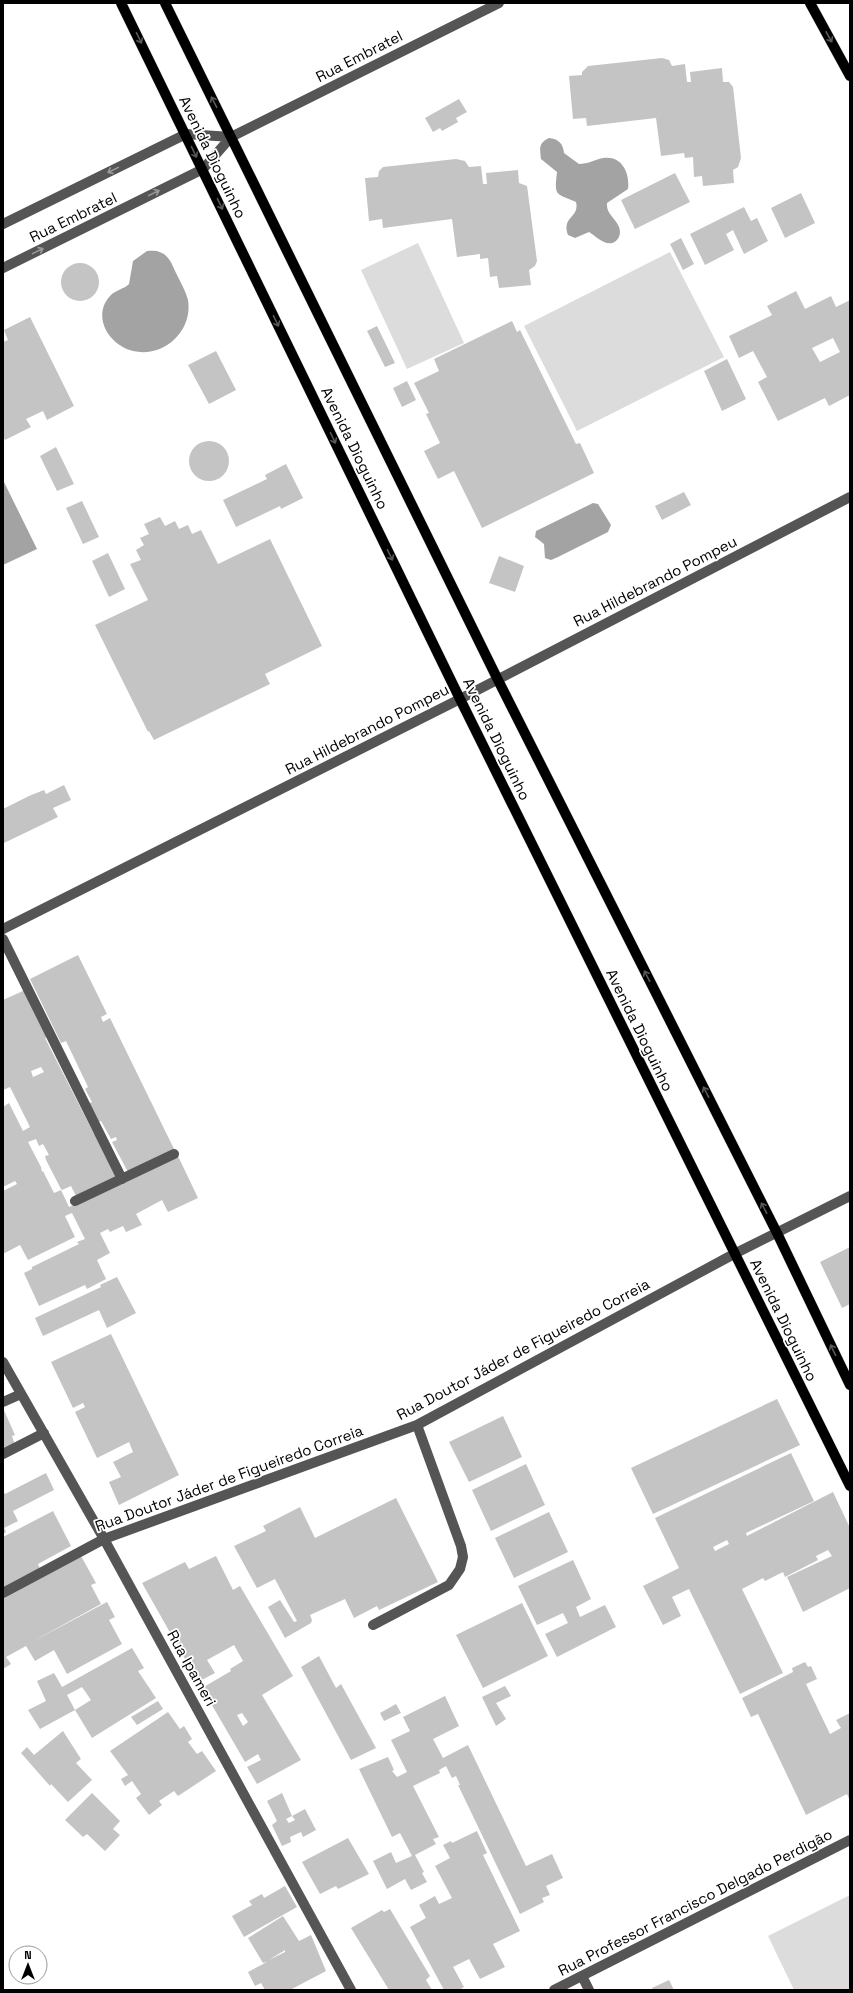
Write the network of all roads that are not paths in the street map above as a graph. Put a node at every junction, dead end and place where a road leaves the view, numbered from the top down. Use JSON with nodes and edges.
{"nodes":[{"id":1,"x":121,"y":3,"type":"edge"},
{"id":2,"x":165,"y":3,"type":"edge"},
{"id":3,"x":499,"y":3,"type":"edge"},
{"id":4,"x":810,"y":3,"type":"edge"},
{"id":5,"x":850,"y":76,"type":"edge"},
{"id":6,"x":186,"y":134,"type":"junction"},
{"id":7,"x":231,"y":137,"type":"junction"},
{"id":8,"x":203,"y":169,"type":"junction"},
{"id":9,"x":3,"y":224,"type":"edge"},
{"id":10,"x":3,"y":268,"type":"edge"},
{"id":11,"x":850,"y":497,"type":"edge"},
{"id":12,"x":498,"y":680,"type":"junction"},
{"id":13,"x":460,"y":699,"type":"junction"},
{"id":14,"x":3,"y":929,"type":"edge"},
{"id":15,"x":3,"y":939,"type":"edge"},
{"id":16,"x":174,"y":1154,"type":"dead end"},
{"id":17,"x":122,"y":1179,"type":"junction"},
{"id":18,"x":850,"y":1196,"type":"edge"},
{"id":19,"x":75,"y":1201,"type":"dead end"},
{"id":20,"x":777,"y":1233,"type":"junction"},
{"id":21,"x":734,"y":1254,"type":"junction"},
{"id":22,"x":3,"y":1362,"type":"edge"},
{"id":23,"x":850,"y":1385,"type":"edge"},
{"id":24,"x":21,"y":1394,"type":"junction"},
{"id":25,"x":3,"y":1402,"type":"edge"},
{"id":26,"x":418,"y":1424,"type":"junction"},
{"id":27,"x":44,"y":1433,"type":"junction"},
{"id":28,"x":3,"y":1454,"type":"edge"},
{"id":29,"x":850,"y":1486,"type":"edge"},
{"id":30,"x":104,"y":1539,"type":"junction"},
{"id":31,"x":3,"y":1593,"type":"edge"},
{"id":32,"x":373,"y":1625,"type":"dead end"},
{"id":33,"x":850,"y":1840,"type":"edge"},
{"id":34,"x":582,"y":1976,"type":"junction"},
{"id":35,"x":351,"y":1990,"type":"edge"},
{"id":36,"x":554,"y":1990,"type":"edge"},
{"id":37,"x":589,"y":1990,"type":"edge"}],
"edges":[{"from":1,"to":6,"type":"main road","name":"Avenida Dioguinho","one_way":true},
{"from":7,"to":2,"type":"main road","name":"Avenida Dioguinho","one_way":true},
{"from":3,"to":7,"type":"street","name":"Rua Embratel"},
{"from":4,"to":5,"type":"main road","one_way":true},
{"from":6,"to":7,"type":"street"},
{"from":6,"to":8,"type":"main road","name":"Avenida Dioguinho","one_way":true},
{"from":6,"to":9,"type":"street","name":"Rua Embratel","one_way":true},
{"from":7,"to":8,"type":"street","name":"Rua Embratel"},
{"from":7,"to":12,"type":"main road","name":"Avenida Dioguinho"},
{"from":10,"to":8,"type":"street","name":"Rua Embratel","one_way":true},
{"from":8,"to":13,"type":"main road","name":"Avenida Dioguinho","one_way":true},
{"from":11,"to":12,"type":"street","name":"Rua Hildebrando Pompeu"},
{"from":12,"to":13,"type":"street","name":"Rua Hildebrando Pompeu"},
{"from":20,"to":12,"type":"main road","name":"Avenida Dioguinho","one_way":true},
{"from":13,"to":14,"type":"street","name":"Rua Hildebrando Pompeu"},
{"from":13,"to":21,"type":"main road","name":"Avenida Dioguinho"},
{"from":15,"to":17,"type":"street"},
{"from":16,"to":17,"type":"street"},
{"from":17,"to":19,"type":"street"},
{"from":18,"to":20,"type":"street","name":"Rua Doutor Jáder de Figueiredo Correia"},
{"from":20,"to":21,"type":"street","name":"Rua Doutor Jáder de Figueiredo Correia"},
{"from":23,"to":20,"type":"main road","name":"Avenida Dioguinho","one_way":true},
{"from":21,"to":26,"type":"street","name":"Rua Doutor Jáder de Figueiredo Correia"},
{"from":21,"to":29,"type":"main road","name":"Avenida Dioguinho"},
{"from":22,"to":24,"type":"street","name":"Rua Ipameri"},
{"from":24,"to":25,"type":"street"},
{"from":24,"to":27,"type":"street","name":"Rua Ipameri"},
{"from":26,"to":30,"type":"street","name":"Rua Doutor Jáder de Figueiredo Correia"},
{"from":26,"to":32,"type":"street"},
{"from":27,"to":28,"type":"street"},
{"from":27,"to":30,"type":"street","name":"Rua Ipameri"},
{"from":30,"to":31,"type":"street","name":"Rua Doutor Jáder de Figueiredo Correia"},
{"from":30,"to":35,"type":"street","name":"Rua Ipameri"},
{"from":33,"to":34,"type":"street","name":"Rua Professor Francisco Delgado Perdigão"},
{"from":34,"to":36,"type":"street","name":"Rua Professor Francisco Delgado Perdigão"},
{"from":34,"to":37,"type":"street"}]}
